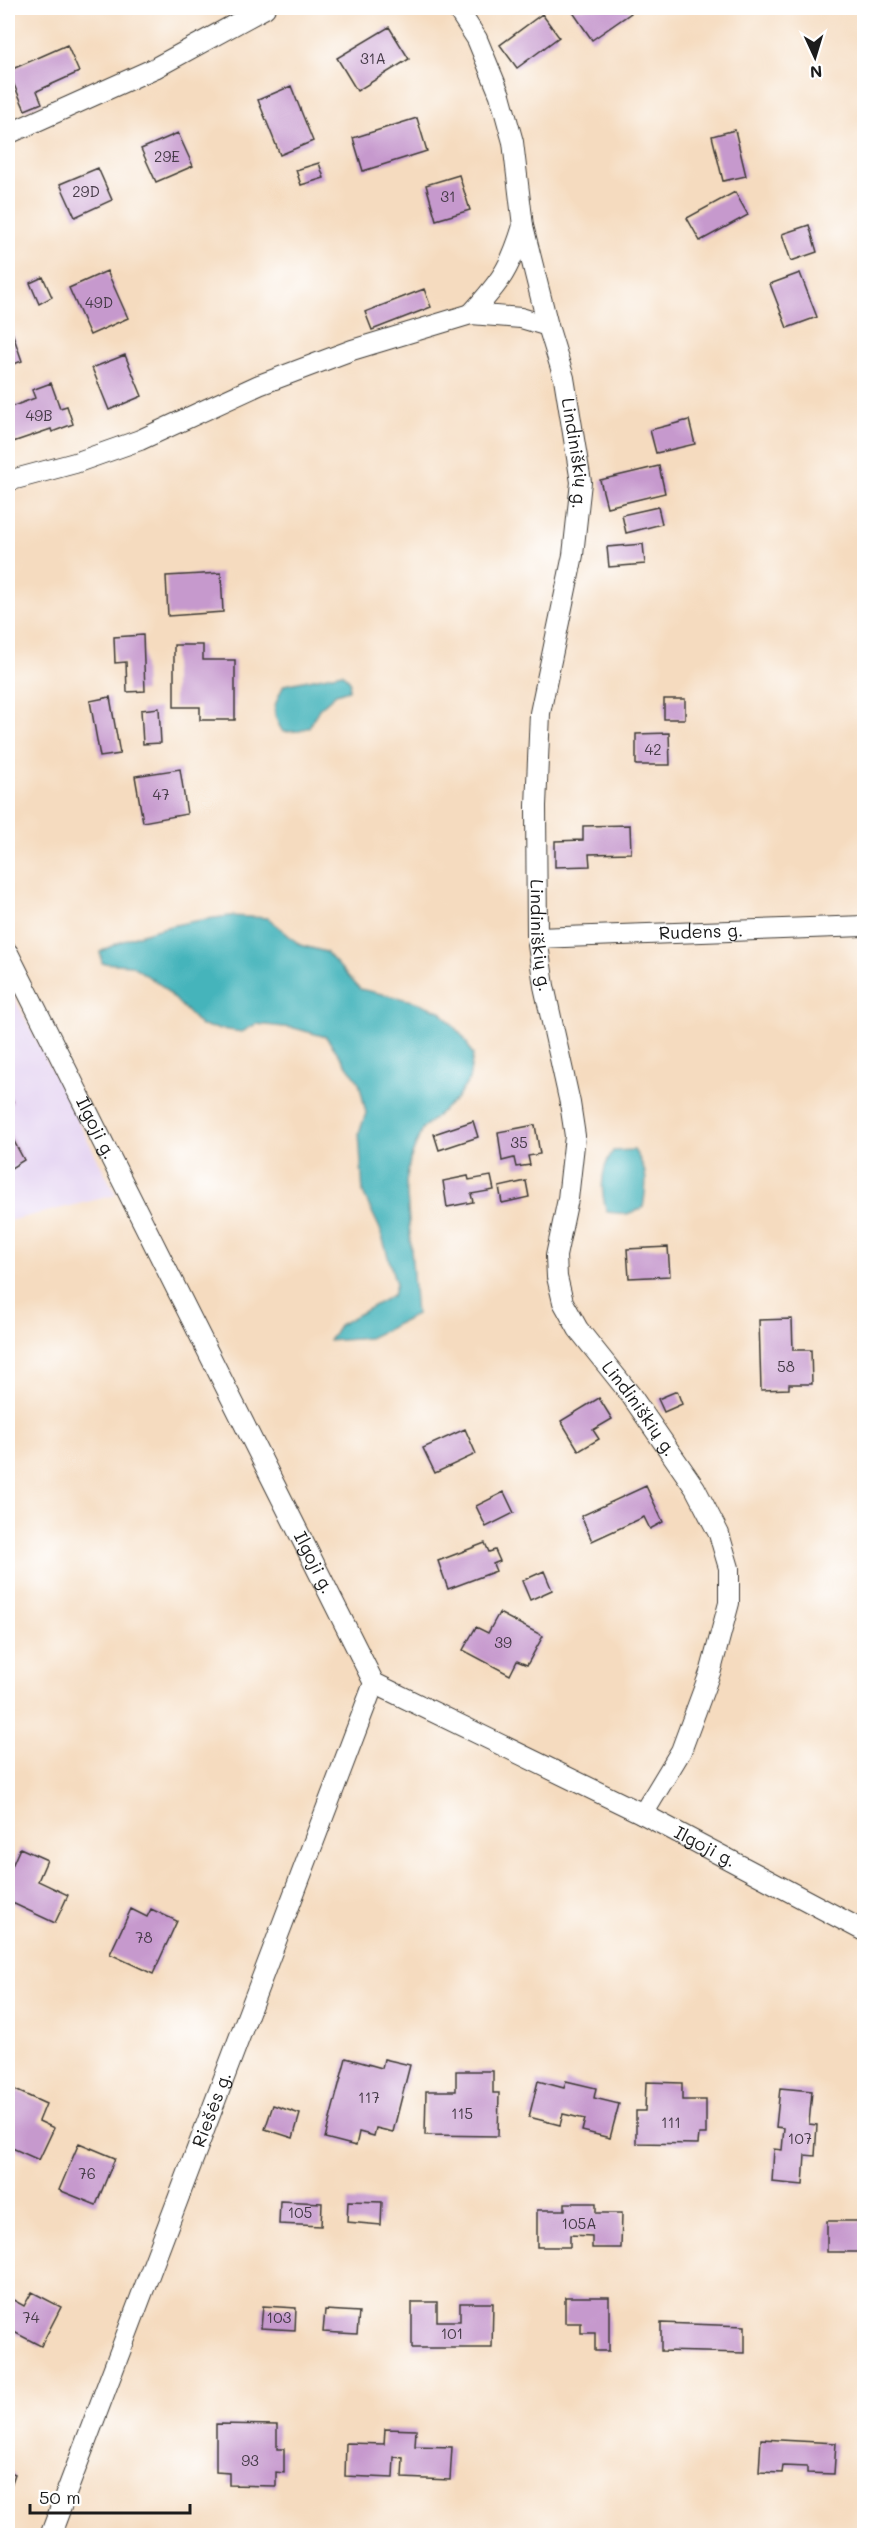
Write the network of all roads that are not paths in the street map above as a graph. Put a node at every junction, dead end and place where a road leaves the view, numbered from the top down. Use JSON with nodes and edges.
{"nodes":[{"id":1,"x":265,"y":8,"type":"edge"},
{"id":2,"x":457,"y":8,"type":"edge"},
{"id":3,"x":8,"y":134,"type":"edge"},
{"id":4,"x":523,"y":226,"type":"junction"},
{"id":5,"x":471,"y":314,"type":"junction"},
{"id":6,"x":548,"y":326,"type":"junction"},
{"id":7,"x":8,"y":481,"type":"edge"},
{"id":8,"x":864,"y":926,"type":"edge"},
{"id":9,"x":537,"y":938,"type":"junction"},
{"id":10,"x":8,"y":953,"type":"edge"},
{"id":11,"x":374,"y":1683,"type":"junction"},
{"id":12,"x":643,"y":1814,"type":"junction"},
{"id":13,"x":864,"y":1931,"type":"edge"},
{"id":14,"x":50,"y":2535,"type":"edge"}],
"edges":[{"from":1,"to":3,"type":"street"},
{"from":2,"to":4,"type":"street","name":"Lindiniškių g."},
{"from":4,"to":5,"type":"street"},
{"from":4,"to":6,"type":"street","name":"Lindiniškių g."},
{"from":5,"to":6,"type":"street"},
{"from":5,"to":7,"type":"street"},
{"from":6,"to":9,"type":"street","name":"Lindiniškių g."},
{"from":8,"to":9,"type":"street","name":"Rudens g."},
{"from":9,"to":12,"type":"street","name":"Lindiniškių g."},
{"from":10,"to":11,"type":"street","name":"Ilgoji g."},
{"from":11,"to":12,"type":"street","name":"Ilgoji g."},
{"from":11,"to":14,"type":"street","name":"Riešės g."},
{"from":12,"to":13,"type":"street","name":"Ilgoji g."}]}
